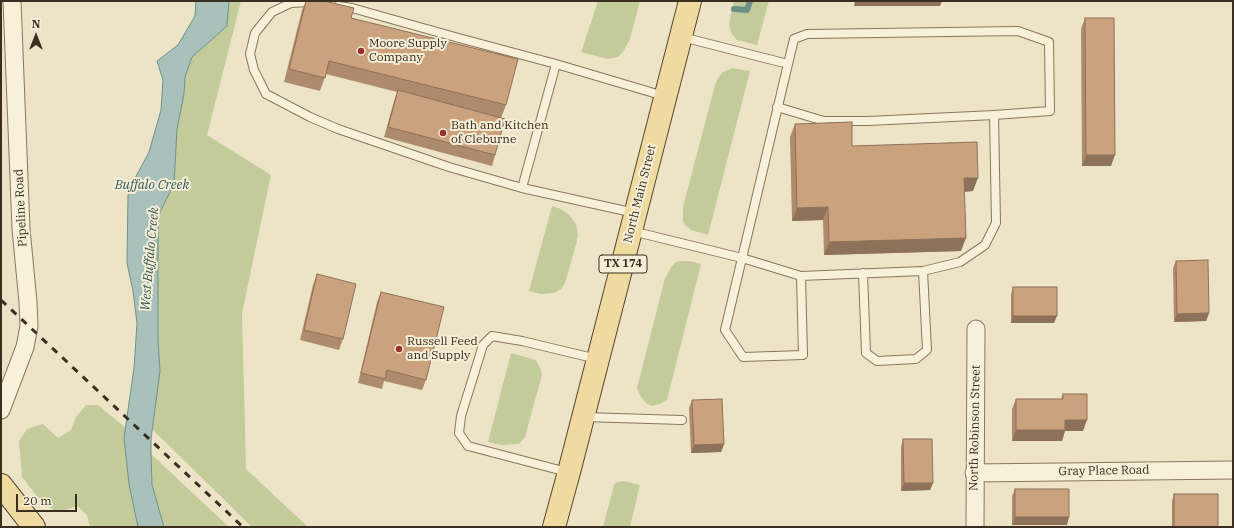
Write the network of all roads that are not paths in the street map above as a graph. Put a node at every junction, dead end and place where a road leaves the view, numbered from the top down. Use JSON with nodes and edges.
{"nodes":[{"id":1,"x":12,"y":1,"type":"edge"},
{"id":2,"x":690,"y":1,"type":"edge"},
{"id":3,"x":681,"y":36,"type":"junction"},
{"id":4,"x":556,"y":64,"type":"junction"},
{"id":5,"x":788,"y":64,"type":"junction"},
{"id":6,"x":665,"y":97,"type":"junction"},
{"id":7,"x":777,"y":107,"type":"junction"},
{"id":8,"x":994,"y":115,"type":"junction"},
{"id":9,"x":522,"y":188,"type":"junction"},
{"id":10,"x":633,"y":222,"type":"junction"},
{"id":11,"x":742,"y":258,"type":"junction"},
{"id":12,"x":924,"y":271,"type":"junction"},
{"id":13,"x":863,"y":273,"type":"junction"},
{"id":14,"x":802,"y":276,"type":"junction"},
{"id":15,"x":976,"y":329,"type":"dead end"},
{"id":16,"x":598,"y":359,"type":"junction"},
{"id":17,"x":1,"y":410,"type":"edge"},
{"id":18,"x":583,"y":417,"type":"junction"},
{"id":19,"x":682,"y":420,"type":"dead end"},
{"id":20,"x":1233,"y":470,"type":"edge"},
{"id":21,"x":569,"y":472,"type":"junction"},
{"id":22,"x":974,"y":473,"type":"junction"},
{"id":23,"x":1,"y":485,"type":"edge"},
{"id":24,"x":34,"y":527,"type":"edge"},
{"id":25,"x":554,"y":527,"type":"edge"},
{"id":26,"x":975,"y":527,"type":"edge"}],
"edges":[{"from":1,"to":17,"type":"street","name":"Pipeline Road"},
{"from":2,"to":3,"type":"main road","name":"North Main Street","number":"TX 174"},
{"from":3,"to":5,"type":"lane"},
{"from":3,"to":6,"type":"main road","name":"North Main Street","number":"TX 174"},
{"from":4,"to":6,"type":"lane"},
{"from":4,"to":9,"type":"lane"},
{"from":4,"to":9,"type":"lane"},
{"from":5,"to":7,"type":"lane"},
{"from":5,"to":8,"type":"lane"},
{"from":6,"to":10,"type":"main road","name":"North Main Street","number":"TX 174"},
{"from":7,"to":8,"type":"lane"},
{"from":7,"to":11,"type":"lane"},
{"from":8,"to":12,"type":"lane"},
{"from":9,"to":10,"type":"lane"},
{"from":10,"to":11,"type":"lane"},
{"from":10,"to":16,"type":"main road","name":"North Main Street","number":"TX 174"},
{"from":11,"to":14,"type":"lane"},
{"from":11,"to":14,"type":"lane"},
{"from":12,"to":13,"type":"lane"},
{"from":12,"to":13,"type":"lane"},
{"from":13,"to":14,"type":"lane"},
{"from":15,"to":22,"type":"street","name":"North Robinson Street"},
{"from":16,"to":18,"type":"main road","name":"North Main Street","number":"TX 174"},
{"from":16,"to":21,"type":"lane"},
{"from":18,"to":19,"type":"lane"},
{"from":18,"to":21,"type":"main road","name":"North Main Street","number":"TX 174"},
{"from":20,"to":22,"type":"street","name":"Gray Place Road"},
{"from":21,"to":25,"type":"main road","name":"North Main Street","number":"TX 174"},
{"from":22,"to":26,"type":"street","name":"North Robinson Street"},
{"from":23,"to":24,"type":"main road"}]}
